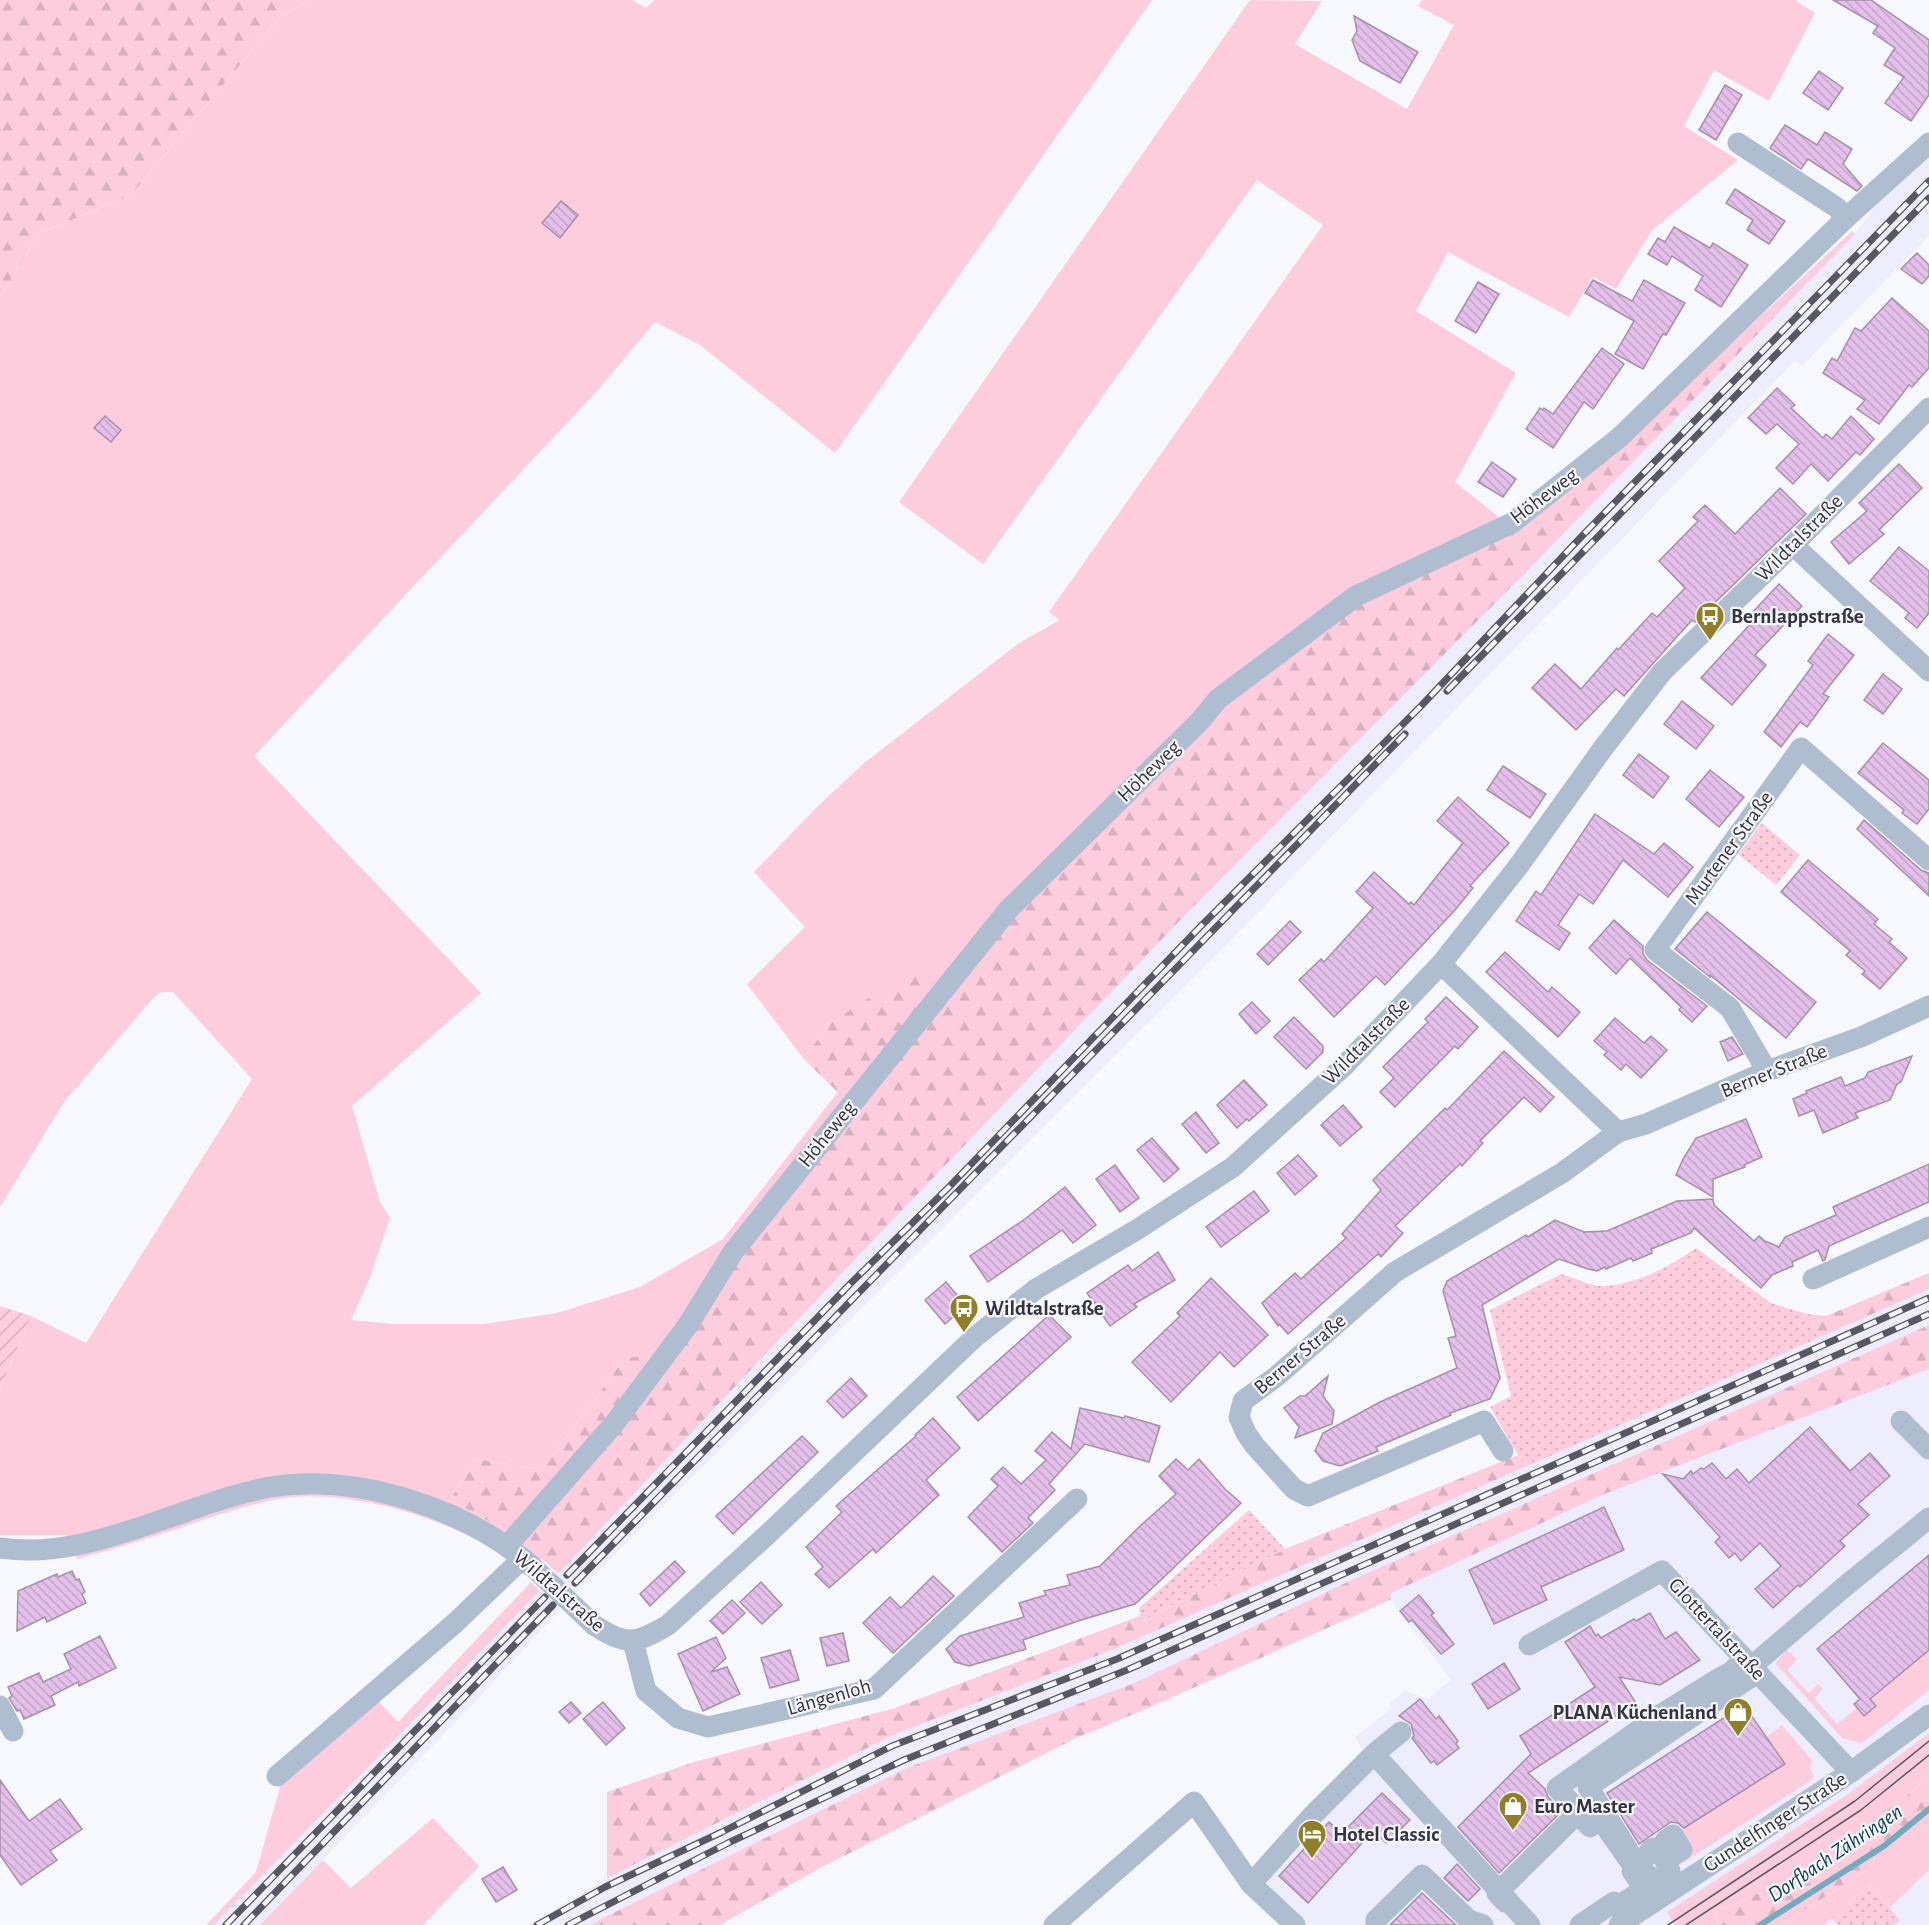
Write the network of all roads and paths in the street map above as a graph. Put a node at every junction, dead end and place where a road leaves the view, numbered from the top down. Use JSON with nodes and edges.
{"nodes":[{"id":1,"x":1738,"y":143,"type":"dead end"},
{"id":2,"x":1929,"y":143,"type":"edge"},
{"id":3,"x":1847,"y":217,"type":"junction"},
{"id":4,"x":1929,"y":408,"type":"edge"},
{"id":5,"x":1793,"y":545,"type":"junction"},
{"id":6,"x":1929,"y":671,"type":"edge"},
{"id":7,"x":1929,"y":860,"type":"edge"},
{"id":8,"x":1441,"y":964,"type":"junction"},
{"id":9,"x":1929,"y":1006,"type":"edge"},
{"id":10,"x":1767,"y":1071,"type":"junction"},
{"id":11,"x":1618,"y":1132,"type":"junction"},
{"id":12,"x":1929,"y":1227,"type":"edge"},
{"id":13,"x":1813,"y":1279,"type":"dead end"},
{"id":14,"x":1901,"y":1421,"type":"dead end"},
{"id":15,"x":1929,"y":1449,"type":"edge"},
{"id":16,"x":1503,"y":1451,"type":"dead end"},
{"id":17,"x":1077,"y":1499,"type":"dead end"},
{"id":18,"x":1929,"y":1518,"type":"edge"},
{"id":19,"x":0,"y":1548,"type":"edge"},
{"id":20,"x":521,"y":1557,"type":"junction"},
{"id":21,"x":633,"y":1641,"type":"junction"},
{"id":22,"x":1529,"y":1645,"type":"dead end"},
{"id":23,"x":1749,"y":1669,"type":"junction"},
{"id":24,"x":0,"y":1706,"type":"edge"},
{"id":25,"x":1929,"y":1715,"type":"edge"},
{"id":26,"x":13,"y":1731,"type":"dead end"},
{"id":27,"x":1401,"y":1732,"type":"dead end"},
{"id":28,"x":1374,"y":1754,"type":"junction"},
{"id":29,"x":1851,"y":1772,"type":"junction"},
{"id":30,"x":278,"y":1776,"type":"dead end"},
{"id":31,"x":1251,"y":1884,"type":"junction"},
{"id":32,"x":1665,"y":1885,"type":"junction"},
{"id":33,"x":1499,"y":1891,"type":"junction"},
{"id":34,"x":1637,"y":1904,"type":"junction"},
{"id":35,"x":1054,"y":1925,"type":"edge"},
{"id":36,"x":1295,"y":1925,"type":"edge"},
{"id":37,"x":1376,"y":1925,"type":"edge"},
{"id":38,"x":1483,"y":1925,"type":"edge"},
{"id":39,"x":1525,"y":1925,"type":"edge"},
{"id":40,"x":1530,"y":1925,"type":"edge"},
{"id":41,"x":1580,"y":1925,"type":"edge"},
{"id":42,"x":1619,"y":1925,"type":"edge"}],
"edges":[{"from":1,"to":3,"type":"street"},
{"from":2,"to":3,"type":"street","name":"Höheweg"},
{"from":3,"to":20,"type":"street","name":"Höheweg"},
{"from":4,"to":5,"type":"street","name":"Wildtalstraße"},
{"from":5,"to":6,"type":"street"},
{"from":5,"to":8,"type":"street","name":"Wildtalstraße"},
{"from":7,"to":10,"type":"street","name":"Murtener Straße"},
{"from":8,"to":11,"type":"street"},
{"from":8,"to":21,"type":"street","name":"Wildtalstraße"},
{"from":9,"to":10,"type":"street","name":"Berner Straße"},
{"from":10,"to":11,"type":"street","name":"Berner Straße"},
{"from":11,"to":16,"type":"street","name":"Berner Straße"},
{"from":12,"to":13,"type":"street"},
{"from":14,"to":15,"type":"street"},
{"from":17,"to":21,"type":"street","name":"Längenloh"},
{"from":18,"to":23,"type":"street"},
{"from":19,"to":20,"type":"street","name":"Wildtalstraße"},
{"from":20,"to":21,"type":"street","name":"Wildtalstraße","bridge":true},
{"from":20,"to":30,"type":"street","name":"Höheweg"},
{"from":22,"to":23,"type":"street","name":"Glottertalstraße"},
{"from":23,"to":29,"type":"street","name":"Glottertalstraße"},
{"from":23,"to":32,"type":"street"},
{"from":23,"to":32,"type":"street"},
{"from":24,"to":26,"type":"street"},
{"from":25,"to":29,"type":"street","name":"Gundelfinger Straße"},
{"from":27,"to":28,"type":"street"},
{"from":28,"to":31,"type":"street"},
{"from":28,"to":33,"type":"street"},
{"from":29,"to":32,"type":"street","name":"Gundelfinger Straße"},
{"from":31,"to":35,"type":"street"},
{"from":31,"to":36,"type":"street"},
{"from":32,"to":34,"type":"street","name":"Gundelfinger Straße"},
{"from":33,"to":34,"type":"street"},
{"from":33,"to":39,"type":"street"},
{"from":33,"to":40,"type":"street"},
{"from":34,"to":41,"type":"street"},
{"from":34,"to":42,"type":"street","name":"Gundelfinger Straße"},
{"from":37,"to":38,"type":"street"}]}
